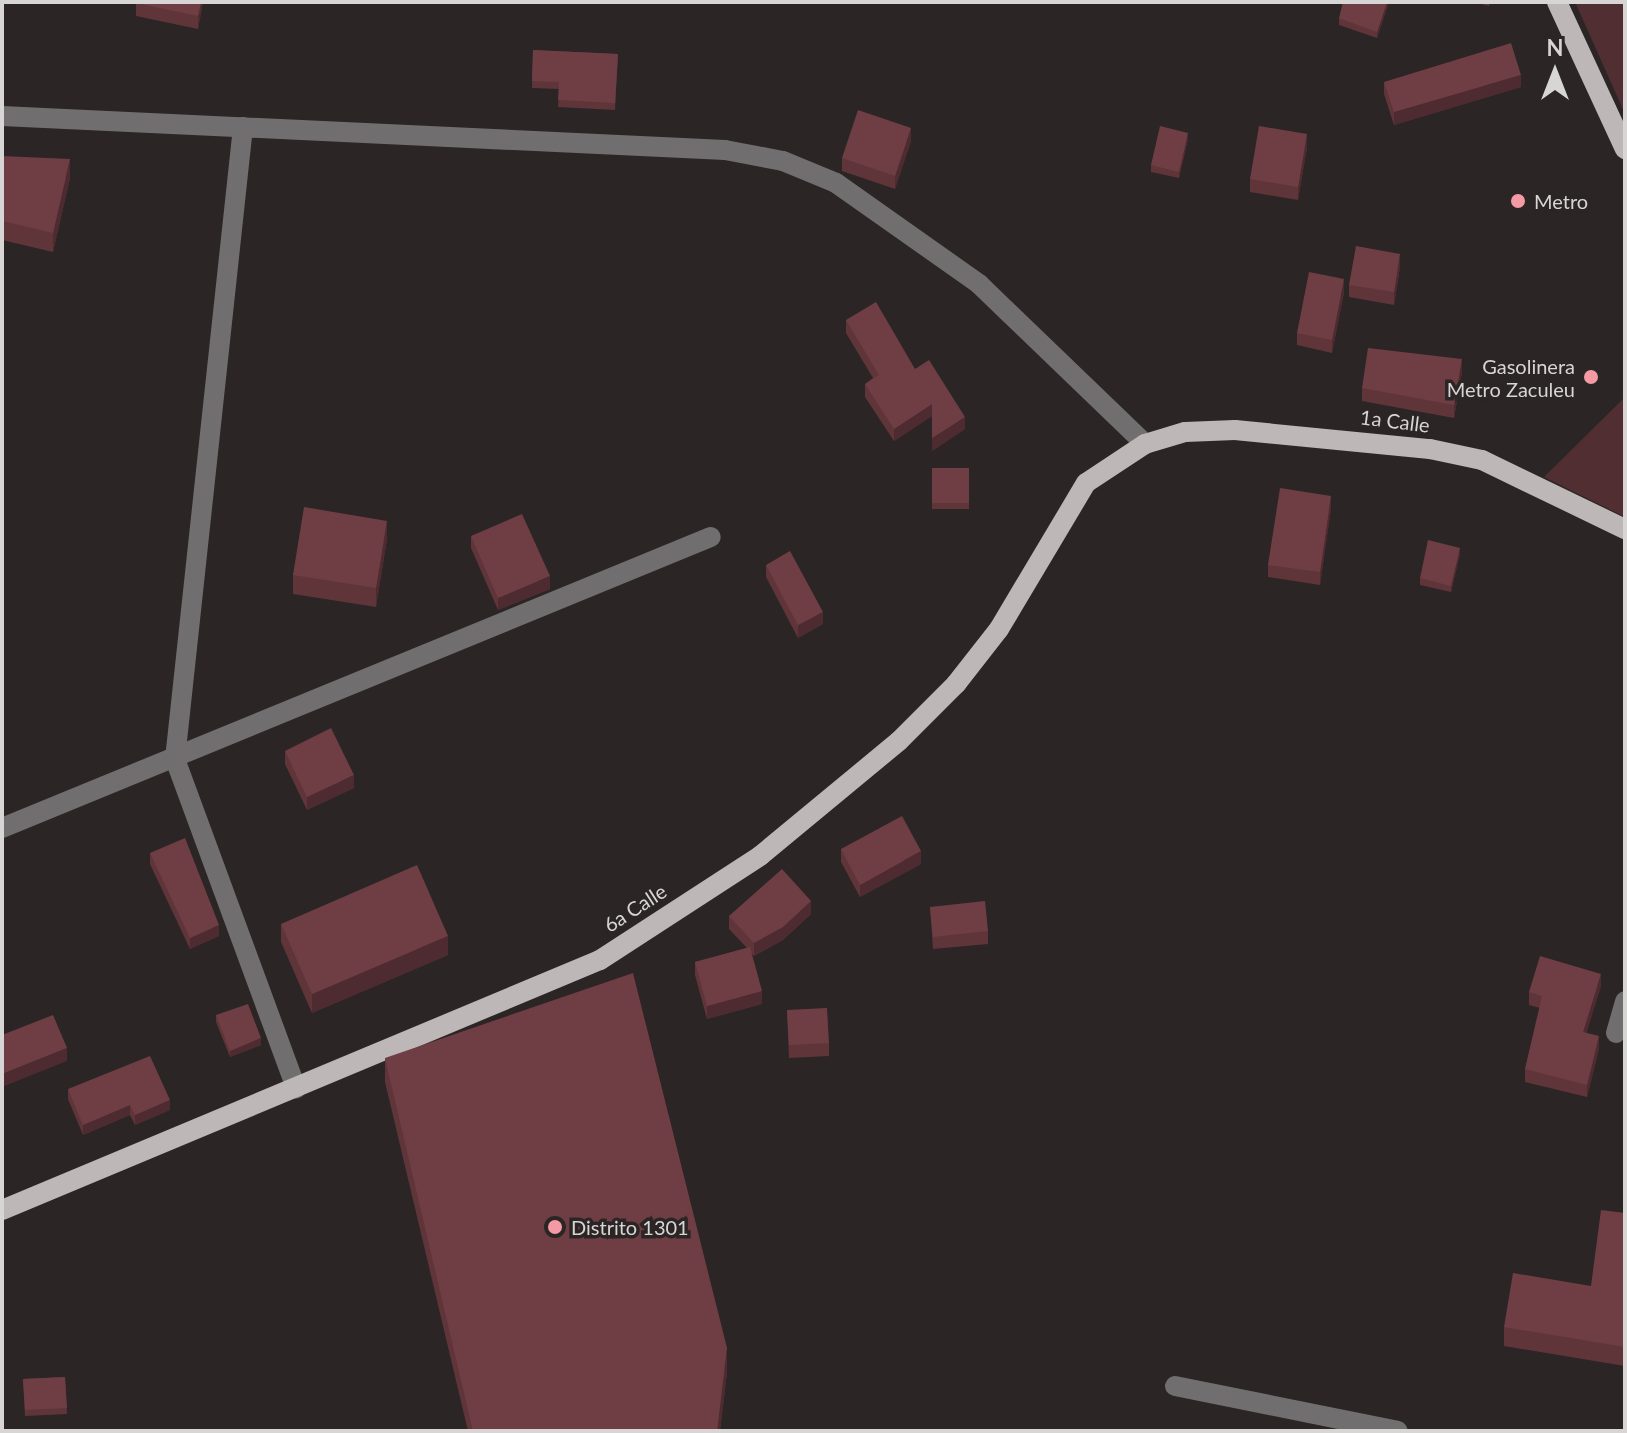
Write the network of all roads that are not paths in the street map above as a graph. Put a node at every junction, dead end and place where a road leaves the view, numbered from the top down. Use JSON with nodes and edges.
{"nodes":[{"id":1,"x":1557,"y":2,"type":"edge"},
{"id":2,"x":2,"y":116,"type":"edge"},
{"id":3,"x":243,"y":127,"type":"junction"},
{"id":4,"x":1625,"y":149,"type":"edge"},
{"id":5,"x":1145,"y":444,"type":"junction"},
{"id":6,"x":1625,"y":529,"type":"edge"},
{"id":7,"x":711,"y":537,"type":"dead end"},
{"id":8,"x":175,"y":759,"type":"junction"},
{"id":9,"x":2,"y":828,"type":"edge"},
{"id":10,"x":1625,"y":1001,"type":"edge"},
{"id":11,"x":1616,"y":1033,"type":"dead end"},
{"id":12,"x":296,"y":1088,"type":"junction"},
{"id":13,"x":2,"y":1210,"type":"edge"},
{"id":14,"x":1175,"y":1386,"type":"dead end"},
{"id":15,"x":1398,"y":1431,"type":"edge"}],
"edges":[{"from":1,"to":4,"type":"main road"},
{"from":2,"to":3,"type":"street"},
{"from":3,"to":5,"type":"street"},
{"from":3,"to":8,"type":"street"},
{"from":5,"to":6,"type":"main road","name":"1a Calle"},
{"from":5,"to":12,"type":"main road","name":"6a Calle"},
{"from":7,"to":8,"type":"street"},
{"from":8,"to":9,"type":"street"},
{"from":8,"to":12,"type":"street"},
{"from":10,"to":11,"type":"street"},
{"from":12,"to":13,"type":"main road","name":"6a Calle"},
{"from":14,"to":15,"type":"street"}]}
